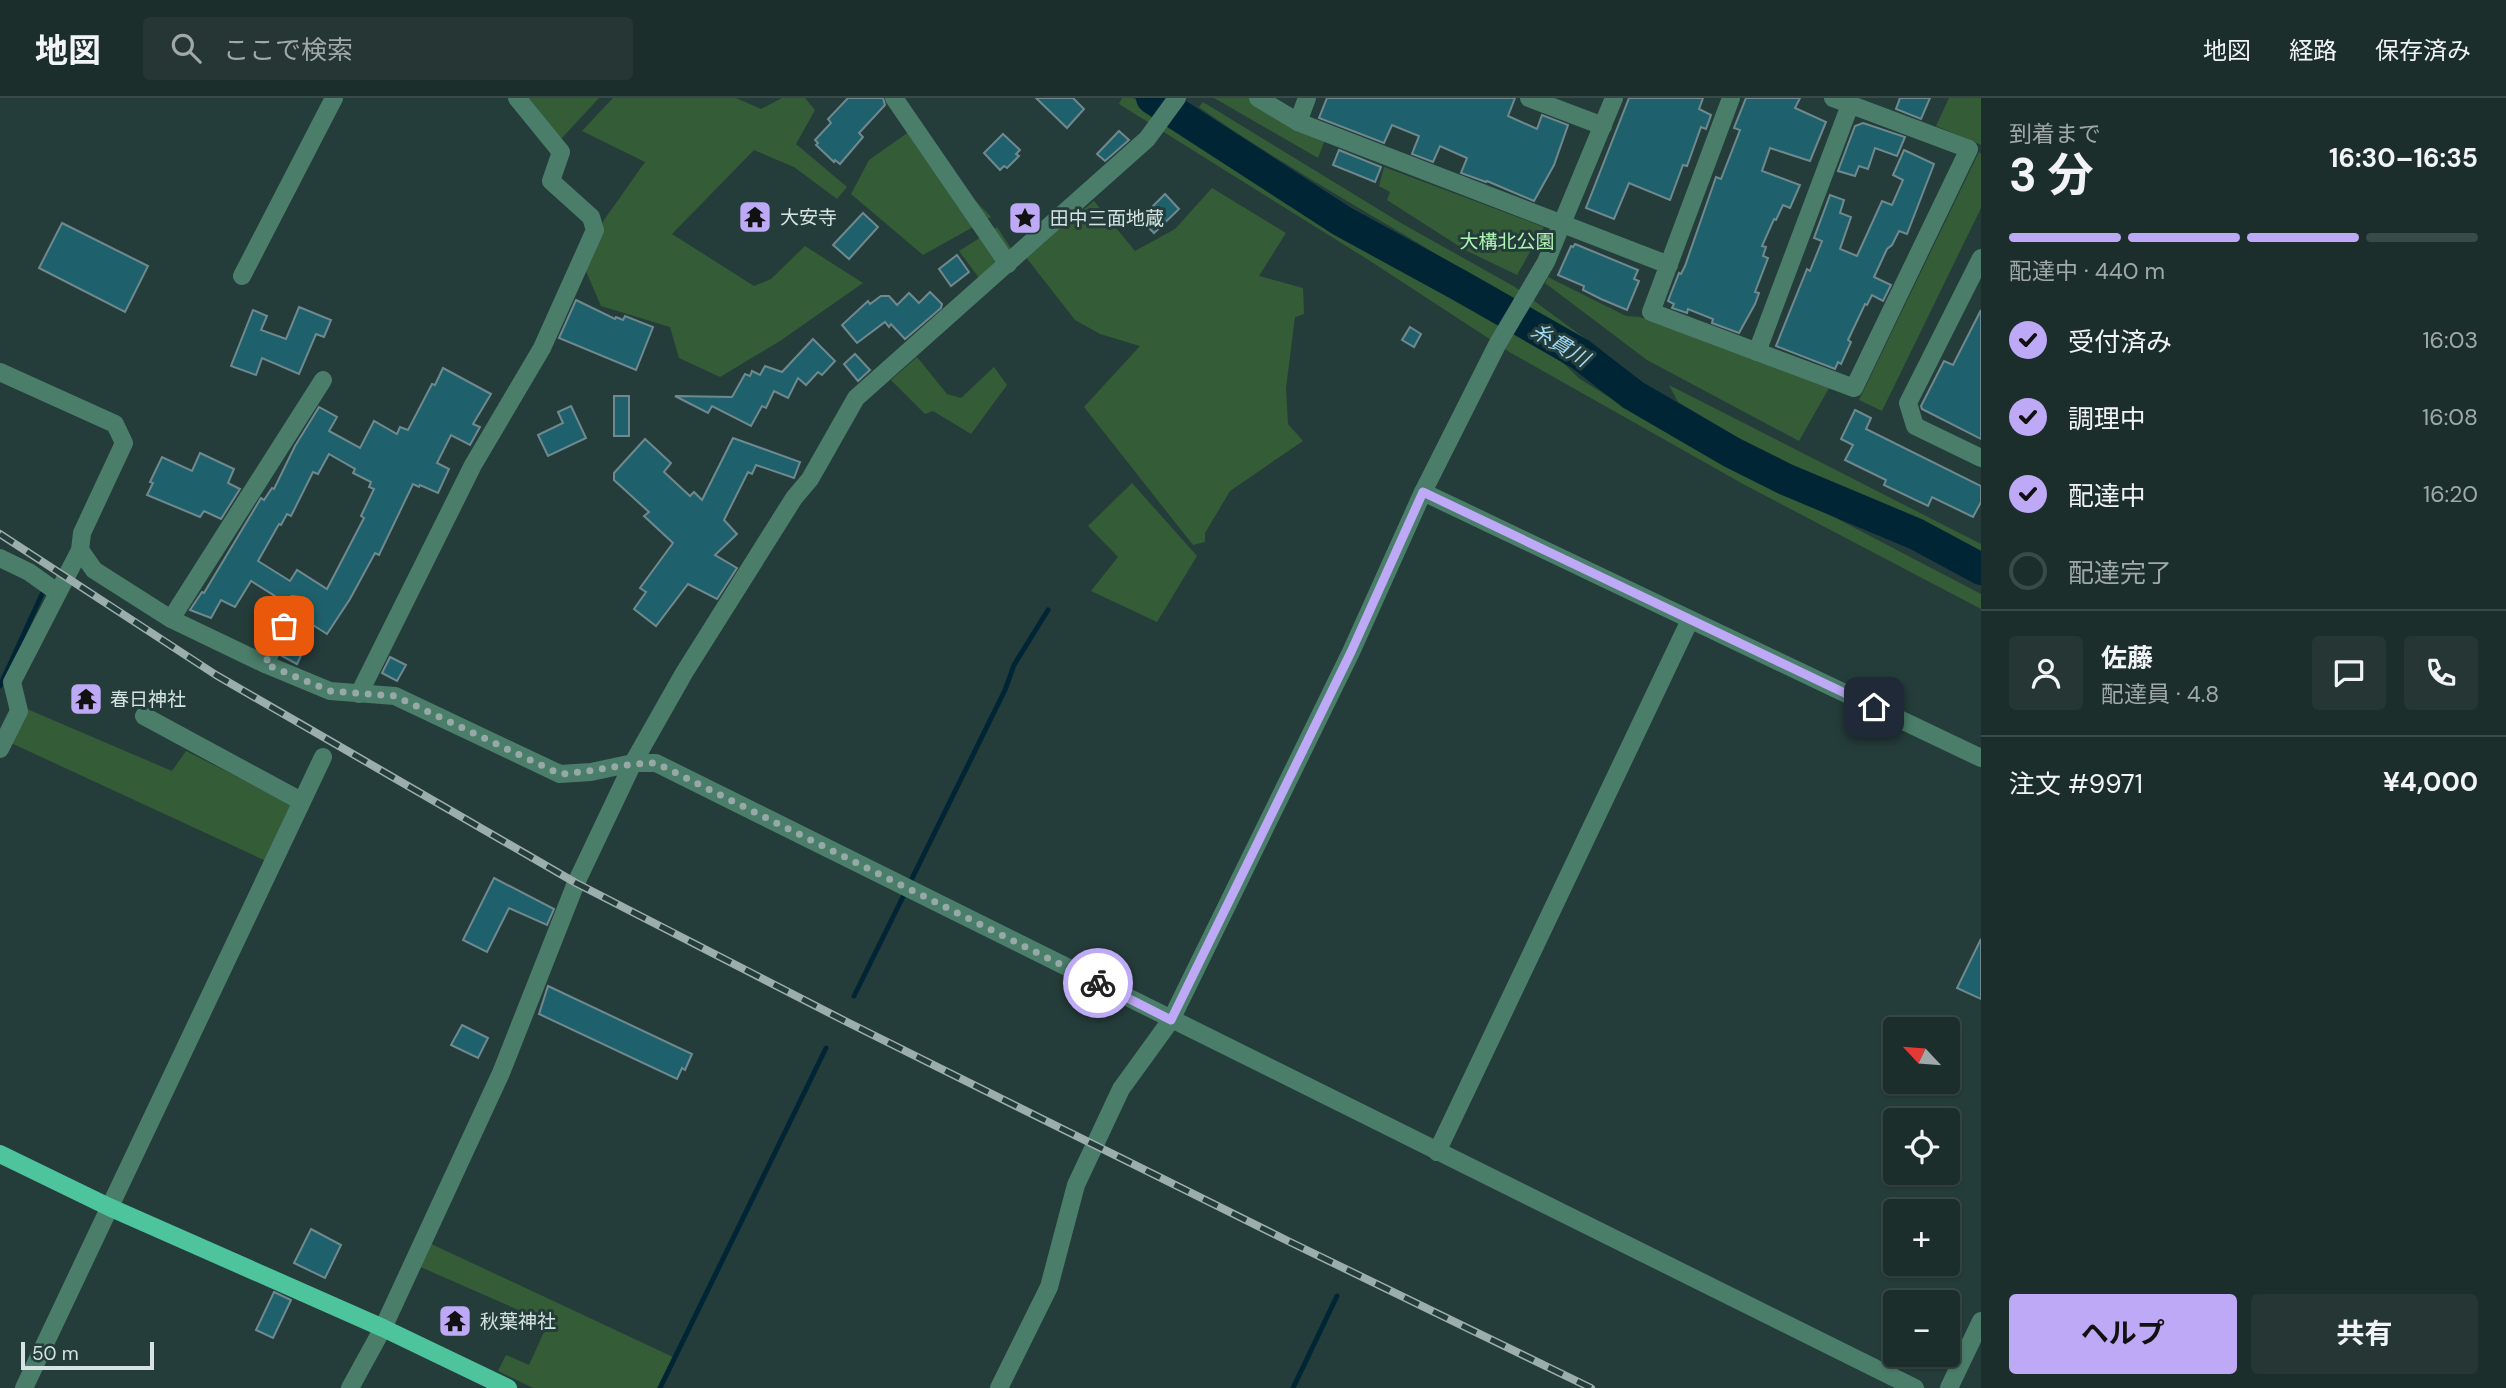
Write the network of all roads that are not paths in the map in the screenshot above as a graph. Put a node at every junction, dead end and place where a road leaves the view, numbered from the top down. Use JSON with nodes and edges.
{"nodes":[{"id":1,"x":334,"y":98,"type":"edge"},
{"id":2,"x":517,"y":98,"type":"edge"},
{"id":3,"x":894,"y":98,"type":"edge"},
{"id":4,"x":1177,"y":98,"type":"edge"},
{"id":5,"x":1258,"y":98,"type":"edge"},
{"id":6,"x":1307,"y":98,"type":"edge"},
{"id":7,"x":1529,"y":98,"type":"edge"},
{"id":8,"x":1614,"y":98,"type":"edge"},
{"id":9,"x":1731,"y":98,"type":"edge"},
{"id":10,"x":1842,"y":101,"type":"edge"},
{"id":11,"x":1298,"y":122,"type":"junction"},
{"id":12,"x":1603,"y":126,"type":"junction"},
{"id":13,"x":1563,"y":225,"type":"junction"},
{"id":14,"x":1981,"y":258,"type":"edge"},
{"id":15,"x":1008,"y":264,"type":"junction"},
{"id":16,"x":1668,"y":265,"type":"junction"},
{"id":17,"x":242,"y":276,"type":"dead end"},
{"id":18,"x":1757,"y":352,"type":"junction"},
{"id":19,"x":0,"y":372,"type":"edge"},
{"id":20,"x":323,"y":380,"type":"dead end"},
{"id":21,"x":1981,"y":458,"type":"edge"},
{"id":22,"x":1423,"y":492,"type":"junction"},
{"id":23,"x":80,"y":550,"type":"junction"},
{"id":24,"x":0,"y":558,"type":"edge"},
{"id":25,"x":57,"y":592,"type":"junction"},
{"id":26,"x":293,"y":607,"type":"dead end"},
{"id":27,"x":171,"y":619,"type":"junction"},
{"id":28,"x":1690,"y":620,"type":"junction"},
{"id":29,"x":265,"y":664,"type":"junction"},
{"id":30,"x":359,"y":694,"type":"junction"},
{"id":31,"x":144,"y":716,"type":"dead end"},
{"id":32,"x":0,"y":749,"type":"edge"},
{"id":33,"x":323,"y":757,"type":"dead end"},
{"id":34,"x":1981,"y":758,"type":"edge"},
{"id":35,"x":633,"y":763,"type":"junction"},
{"id":36,"x":301,"y":801,"type":"junction"},
{"id":37,"x":1171,"y":1020,"type":"junction"},
{"id":38,"x":1437,"y":1152,"type":"junction"},
{"id":39,"x":0,"y":1154,"type":"edge"},
{"id":40,"x":109,"y":1207,"type":"junction"},
{"id":41,"x":1981,"y":1321,"type":"edge"},
{"id":42,"x":383,"y":1328,"type":"junction"},
{"id":43,"x":24,"y":1388,"type":"edge"},
{"id":44,"x":350,"y":1388,"type":"edge"},
{"id":45,"x":508,"y":1388,"type":"edge"},
{"id":46,"x":999,"y":1388,"type":"edge"},
{"id":47,"x":1914,"y":1388,"type":"edge"},
{"id":48,"x":1949,"y":1388,"type":"edge"}],
"edges":[{"from":1,"to":17,"type":"street"},
{"from":2,"to":30,"type":"street"},
{"from":3,"to":15,"type":"street"},
{"from":4,"to":15,"type":"street"},
{"from":5,"to":11,"type":"street"},
{"from":6,"to":11,"type":"street"},
{"from":7,"to":12,"type":"street"},
{"from":8,"to":12,"type":"street"},
{"from":9,"to":16,"type":"street"},
{"from":10,"to":18,"type":"street"},
{"from":10,"to":18,"type":"street"},
{"from":11,"to":13,"type":"street"},
{"from":12,"to":13,"type":"street"},
{"from":13,"to":16,"type":"street"},
{"from":13,"to":22,"type":"street"},
{"from":14,"to":21,"type":"street"},
{"from":15,"to":35,"type":"street"},
{"from":16,"to":18,"type":"street"},
{"from":19,"to":23,"type":"street"},
{"from":20,"to":27,"type":"street"},
{"from":22,"to":28,"type":"street"},
{"from":22,"to":37,"type":"street"},
{"from":23,"to":25,"type":"street"},
{"from":23,"to":27,"type":"street"},
{"from":24,"to":25,"type":"street"},
{"from":25,"to":32,"type":"street"},
{"from":26,"to":29,"type":"street"},
{"from":27,"to":29,"type":"street"},
{"from":28,"to":34,"type":"street"},
{"from":28,"to":38,"type":"street"},
{"from":29,"to":30,"type":"street"},
{"from":30,"to":35,"type":"street"},
{"from":31,"to":36,"type":"street"},
{"from":33,"to":36,"type":"street"},
{"from":35,"to":37,"type":"street"},
{"from":35,"to":42,"type":"street"},
{"from":36,"to":40,"type":"street"},
{"from":37,"to":38,"type":"street"},
{"from":37,"to":46,"type":"street"},
{"from":38,"to":47,"type":"street"},
{"from":39,"to":40,"type":"main road"},
{"from":40,"to":42,"type":"main road"},
{"from":40,"to":43,"type":"street"},
{"from":41,"to":48,"type":"street"},
{"from":42,"to":44,"type":"street"},
{"from":42,"to":45,"type":"main road"}]}
